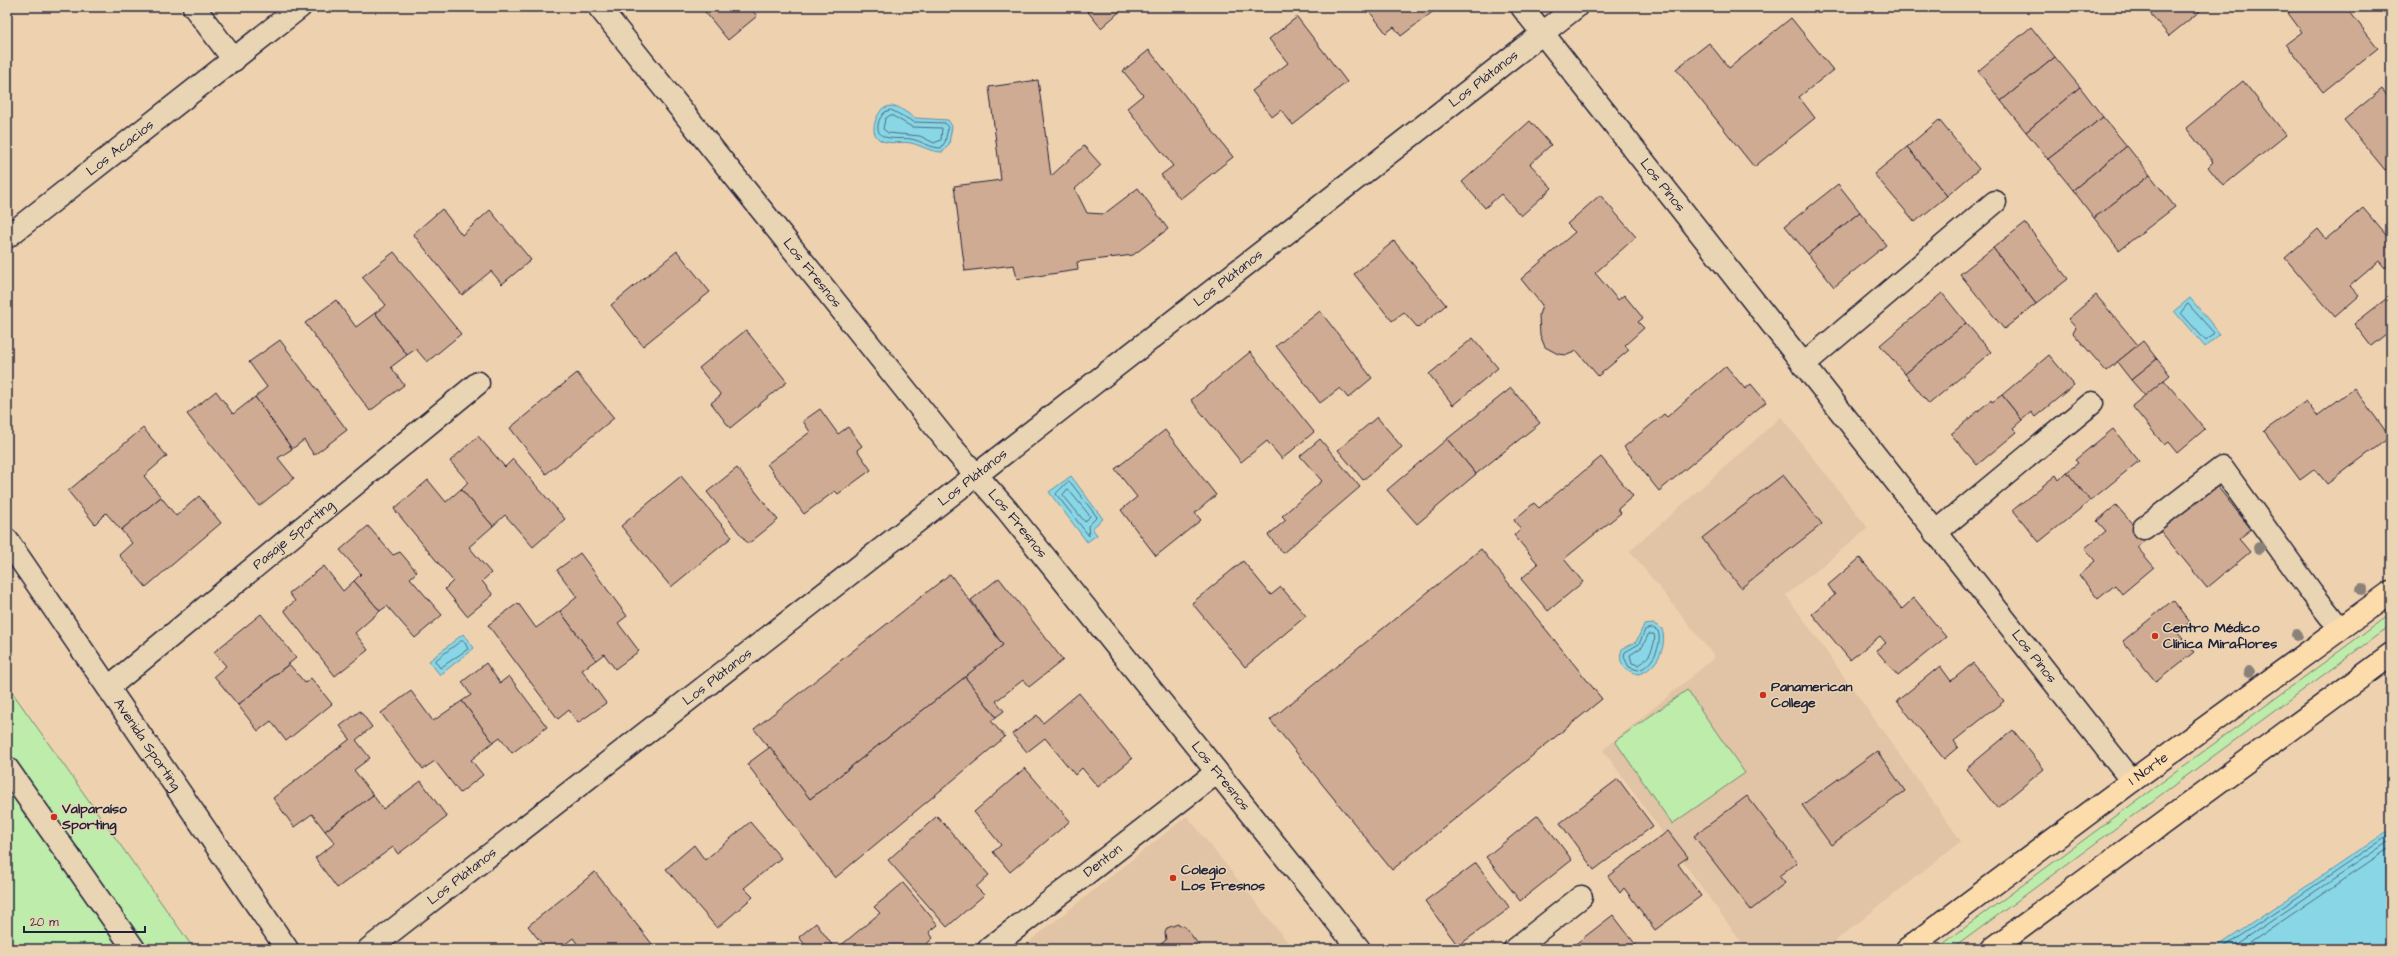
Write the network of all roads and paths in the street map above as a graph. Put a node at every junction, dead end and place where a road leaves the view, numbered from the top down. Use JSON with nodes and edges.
{"nodes":[{"id":1,"x":194,"y":7,"type":"edge"},
{"id":2,"x":300,"y":7,"type":"edge"},
{"id":3,"x":599,"y":7,"type":"edge"},
{"id":4,"x":1522,"y":7,"type":"edge"},
{"id":5,"x":1576,"y":7,"type":"edge"},
{"id":6,"x":1543,"y":34,"type":"junction"},
{"id":7,"x":234,"y":60,"type":"junction"},
{"id":8,"x":1995,"y":202,"type":"dead end"},
{"id":9,"x":7,"y":237,"type":"edge"},
{"id":10,"x":1803,"y":365,"type":"junction"},
{"id":11,"x":478,"y":383,"type":"dead end"},
{"id":12,"x":2092,"y":402,"type":"dead end"},
{"id":13,"x":977,"y":475,"type":"junction"},
{"id":14,"x":2144,"y":528,"type":"dead end"},
{"id":15,"x":1935,"y":533,"type":"junction"},
{"id":16,"x":7,"y":540,"type":"edge"},
{"id":17,"x":2391,"y":592,"type":"edge"},
{"id":18,"x":2340,"y":629,"type":"junction"},
{"id":19,"x":2391,"y":655,"type":"edge"},
{"id":20,"x":109,"y":687,"type":"junction"},
{"id":21,"x":7,"y":768,"type":"edge"},
{"id":22,"x":1216,"y":773,"type":"junction"},
{"id":23,"x":2132,"y":781,"type":"junction"},
{"id":24,"x":1581,"y":897,"type":"dead end"},
{"id":25,"x":134,"y":949,"type":"edge"},
{"id":26,"x":287,"y":949,"type":"edge"},
{"id":27,"x":369,"y":949,"type":"edge"},
{"id":28,"x":989,"y":949,"type":"edge"},
{"id":29,"x":1359,"y":949,"type":"edge"},
{"id":30,"x":1515,"y":949,"type":"edge"},
{"id":31,"x":1907,"y":949,"type":"edge"},
{"id":32,"x":1992,"y":949,"type":"edge"}],
"edges":[{"from":1,"to":7,"type":"street"},
{"from":2,"to":7,"type":"street","name":"Los Acacios"},
{"from":3,"to":13,"type":"street","name":"Los Fresnos"},
{"from":4,"to":6,"type":"street","name":"Los Pinos"},
{"from":5,"to":6,"type":"street","name":"Los Plátanos"},
{"from":6,"to":10,"type":"street","name":"Los Pinos"},
{"from":6,"to":13,"type":"street","name":"Los Plátanos"},
{"from":7,"to":9,"type":"street","name":"Los Acacios"},
{"from":8,"to":10,"type":"street"},
{"from":10,"to":15,"type":"street","name":"Los Pinos"},
{"from":11,"to":20,"type":"street","name":"Pasaje Sporting"},
{"from":12,"to":15,"type":"street"},
{"from":13,"to":22,"type":"street","name":"Los Fresnos"},
{"from":13,"to":27,"type":"street","name":"Los Plátanos"},
{"from":14,"to":18,"type":"street"},
{"from":15,"to":23,"type":"street","name":"Los Pinos"},
{"from":16,"to":20,"type":"street","name":"Avenida Sporting"},
{"from":17,"to":18,"type":"main road","name":"1 Norte"},
{"from":18,"to":23,"type":"main road","name":"1 Norte"},
{"from":19,"to":32,"type":"main road"},
{"from":20,"to":26,"type":"street","name":"Avenida Sporting"},
{"from":21,"to":25,"type":"street"},
{"from":22,"to":28,"type":"street","name":"Denton"},
{"from":22,"to":29,"type":"street","name":"Los Fresnos"},
{"from":23,"to":31,"type":"main road","name":"1 Norte"},
{"from":24,"to":30,"type":"street"}]}
